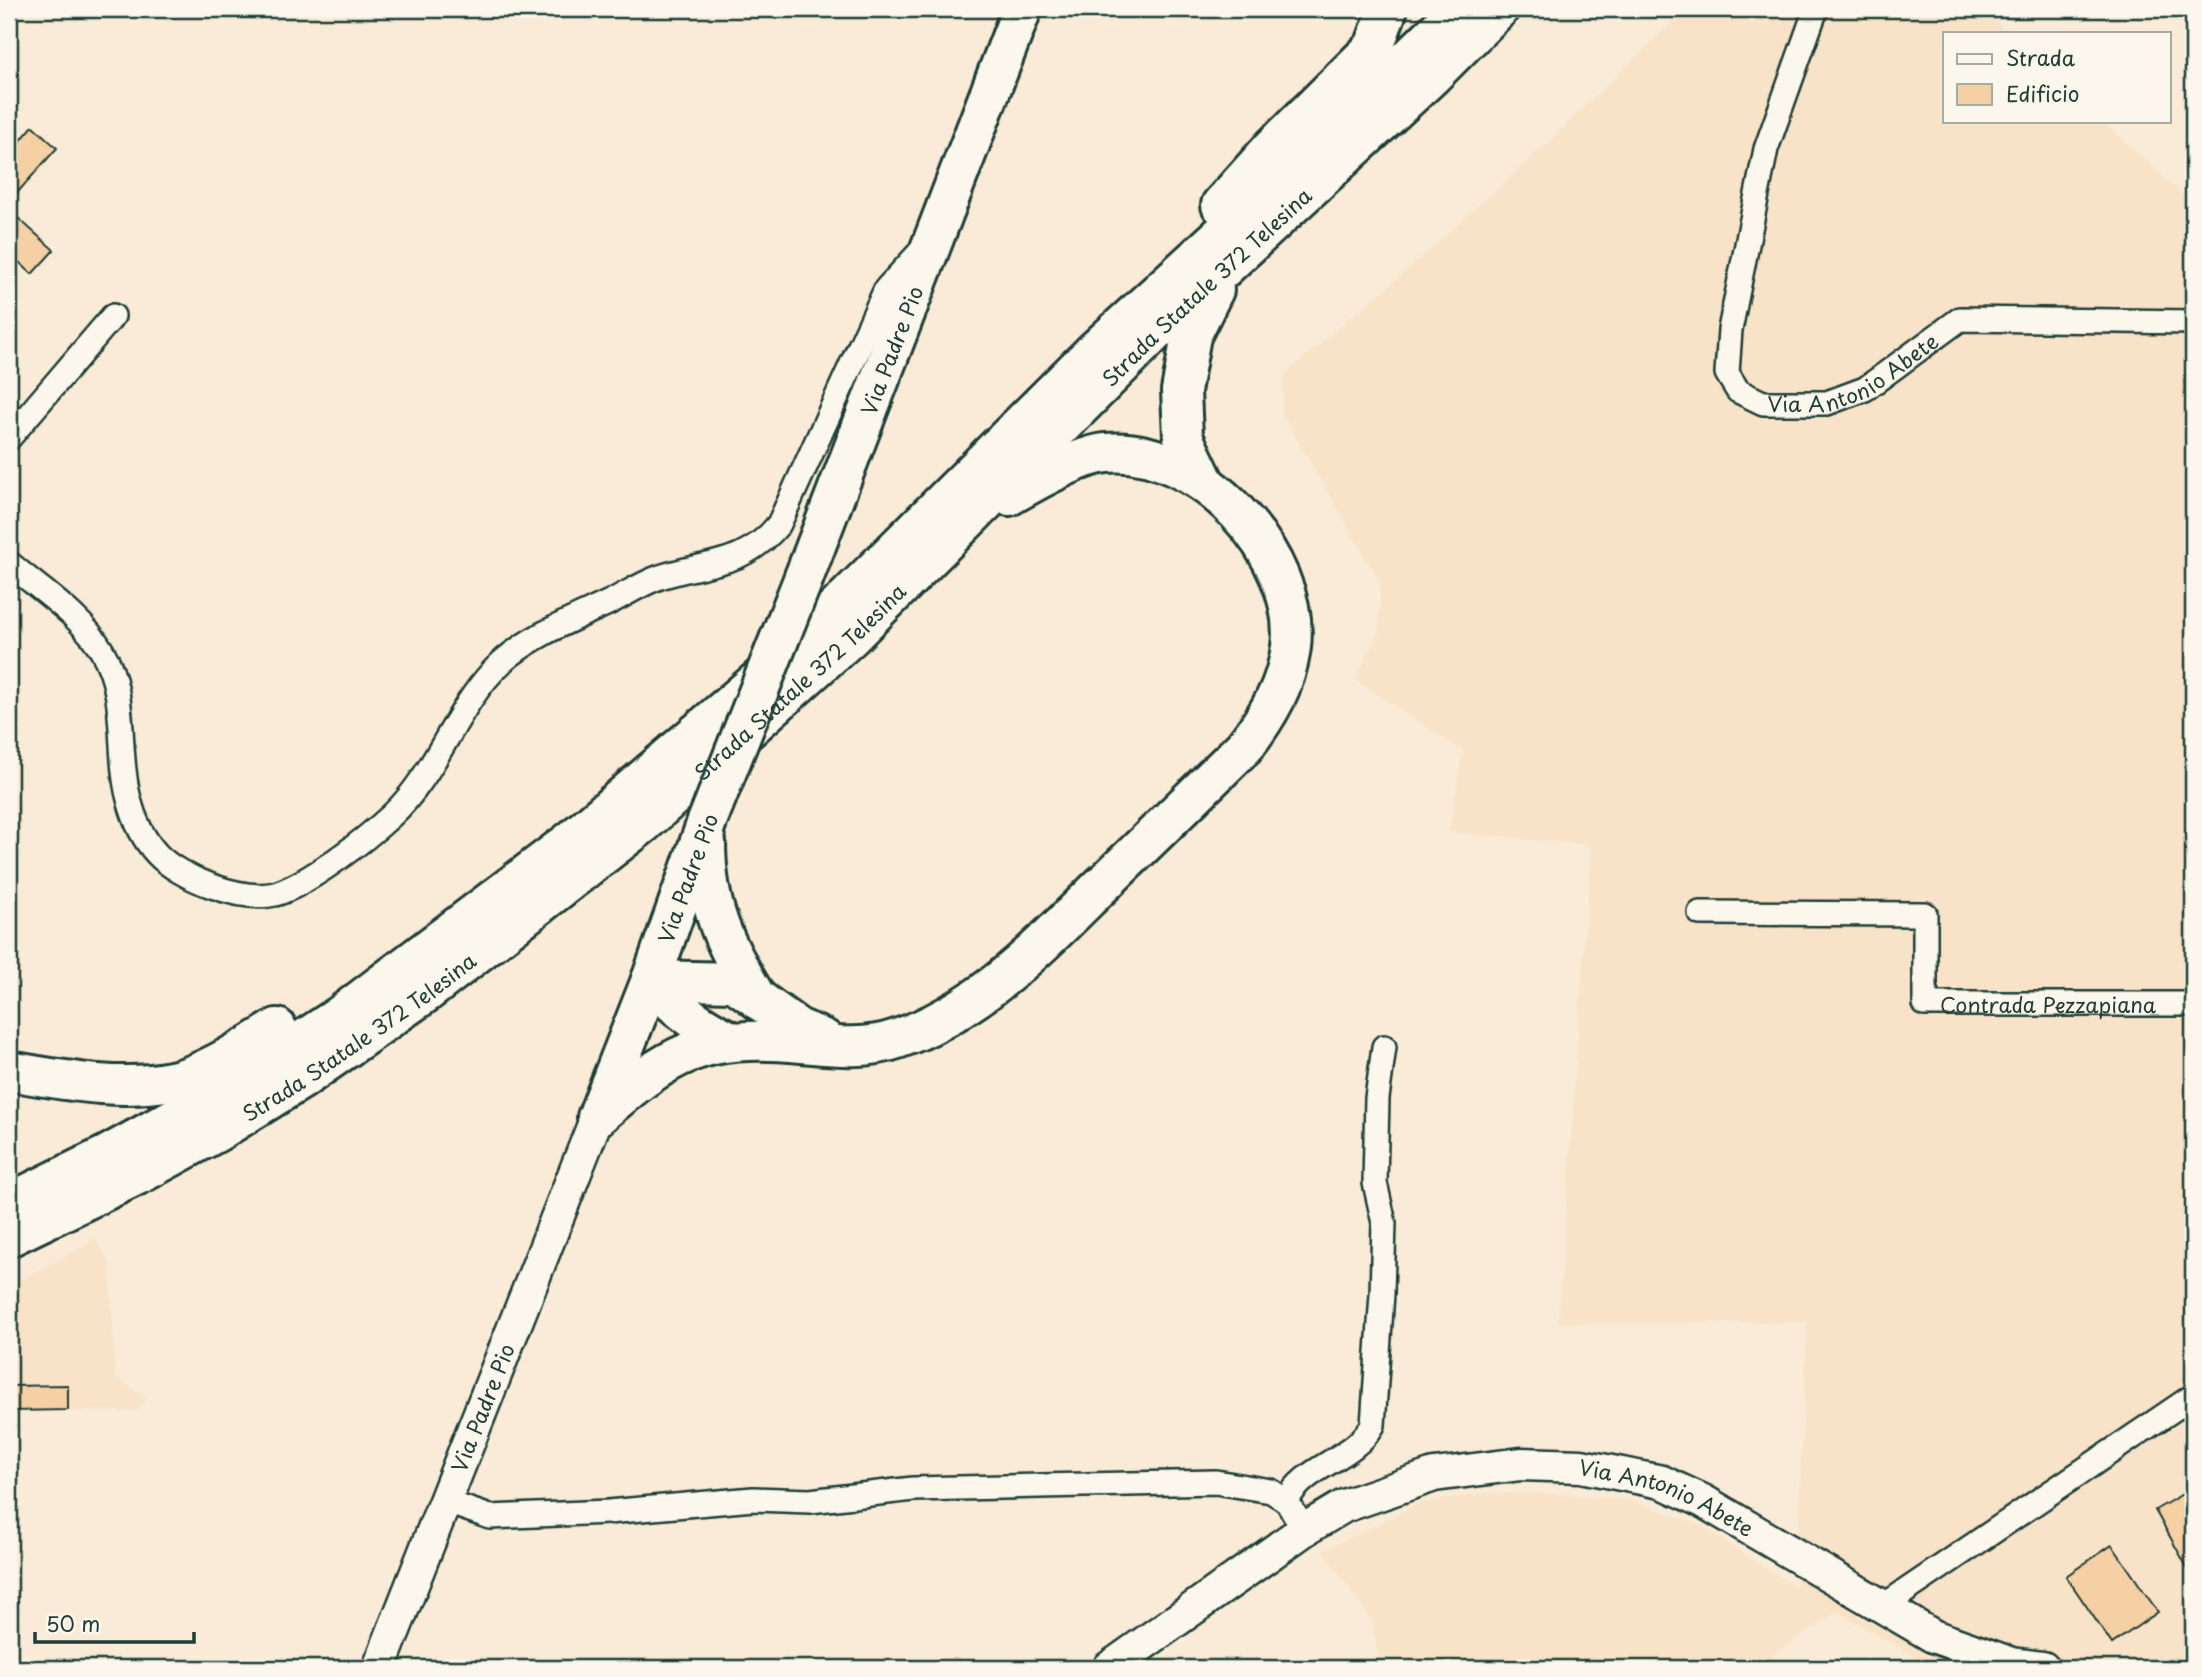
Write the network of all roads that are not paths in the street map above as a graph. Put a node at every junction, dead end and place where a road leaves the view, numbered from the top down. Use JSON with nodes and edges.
{"nodes":[{"id":1,"x":1022,"y":9,"type":"edge"},
{"id":2,"x":1049,"y":9,"type":"edge"},
{"id":3,"x":1388,"y":9,"type":"edge"},
{"id":4,"x":1459,"y":9,"type":"edge"},
{"id":5,"x":1499,"y":9,"type":"edge"},
{"id":6,"x":1816,"y":9,"type":"edge"},
{"id":7,"x":948,"y":200,"type":"junction"},
{"id":8,"x":934,"y":237,"type":"junction"},
{"id":9,"x":1222,"y":273,"type":"junction"},
{"id":10,"x":113,"y":316,"type":"dead end"},
{"id":11,"x":2193,"y":322,"type":"edge"},
{"id":12,"x":1094,"y":351,"type":"junction"},
{"id":13,"x":9,"y":438,"type":"edge"},
{"id":14,"x":1205,"y":483,"type":"junction"},
{"id":15,"x":966,"y":523,"type":"junction"},
{"id":16,"x":9,"y":563,"type":"edge"},
{"id":17,"x":706,"y":824,"type":"junction"},
{"id":18,"x":1700,"y":913,"type":"dead end"},
{"id":19,"x":461,"y":923,"type":"junction"},
{"id":20,"x":651,"y":980,"type":"junction"},
{"id":21,"x":758,"y":1000,"type":"junction"},
{"id":22,"x":2193,"y":1004,"type":"edge"},
{"id":23,"x":730,"y":1040,"type":"junction"},
{"id":24,"x":1384,"y":1047,"type":"dead end"},
{"id":25,"x":845,"y":1048,"type":"junction"},
{"id":26,"x":9,"y":1071,"type":"edge"},
{"id":27,"x":597,"y":1117,"type":"junction"},
{"id":28,"x":217,"y":1132,"type":"junction"},
{"id":29,"x":9,"y":1203,"type":"edge"},
{"id":30,"x":9,"y":1237,"type":"edge"},
{"id":31,"x":9,"y":1265,"type":"edge"},
{"id":32,"x":2193,"y":1396,"type":"edge"},
{"id":33,"x":444,"y":1501,"type":"junction"},
{"id":34,"x":1287,"y":1501,"type":"junction"},
{"id":35,"x":1304,"y":1530,"type":"junction"},
{"id":36,"x":1882,"y":1607,"type":"junction"},
{"id":37,"x":379,"y":1668,"type":"edge"},
{"id":38,"x":1109,"y":1668,"type":"edge"},
{"id":39,"x":2043,"y":1668,"type":"edge"}],
"edges":[{"from":1,"to":7,"type":"highway","name":"Via Padre Pio"},
{"from":2,"to":7,"type":"highway"},
{"from":3,"to":12,"type":"highway"},
{"from":4,"to":12,"type":"highway","name":"Strada Statale 372 Telesina"},
{"from":5,"to":9,"type":"highway","name":"Strada Statale 372 Telesina"},
{"from":6,"to":11,"type":"street","name":"Via Antonio Abete"},
{"from":7,"to":8,"type":"highway","name":"Via Padre Pio"},
{"from":8,"to":16,"type":"street"},
{"from":8,"to":17,"type":"highway","name":"Via Padre Pio","bridge":true},
{"from":9,"to":14,"type":"highway"},
{"from":9,"to":15,"type":"highway","name":"Strada Statale 372 Telesina"},
{"from":10,"to":13,"type":"street"},
{"from":12,"to":19,"type":"highway","name":"Strada Statale 372 Telesina"},
{"from":14,"to":15,"type":"highway"},
{"from":14,"to":25,"type":"highway"},
{"from":15,"to":28,"type":"highway","name":"Strada Statale 372 Telesina"},
{"from":17,"to":20,"type":"highway","name":"Via Padre Pio"},
{"from":17,"to":21,"type":"highway"},
{"from":18,"to":22,"type":"street","name":"Contrada Pezzapiana"},
{"from":19,"to":26,"type":"highway"},
{"from":19,"to":29,"type":"highway","name":"Strada Statale 372 Telesina"},
{"from":20,"to":21,"type":"highway"},
{"from":20,"to":23,"type":"highway"},
{"from":20,"to":27,"type":"highway","name":"Via Padre Pio"},
{"from":21,"to":25,"type":"highway"},
{"from":23,"to":25,"type":"highway"},
{"from":23,"to":27,"type":"highway"},
{"from":24,"to":34,"type":"street"},
{"from":27,"to":33,"type":"main road","name":"Via Padre Pio"},
{"from":28,"to":30,"type":"highway","name":"Strada Statale 372 Telesina"},
{"from":28,"to":31,"type":"highway"},
{"from":32,"to":36,"type":"street"},
{"from":33,"to":34,"type":"street"},
{"from":33,"to":37,"type":"main road","name":"Via Padre Pio"},
{"from":34,"to":35,"type":"street"},
{"from":35,"to":36,"type":"main road","name":"Via Antonio Abete"},
{"from":35,"to":38,"type":"main road","name":"Via Antonio Abete"},
{"from":36,"to":39,"type":"main road"}]}
